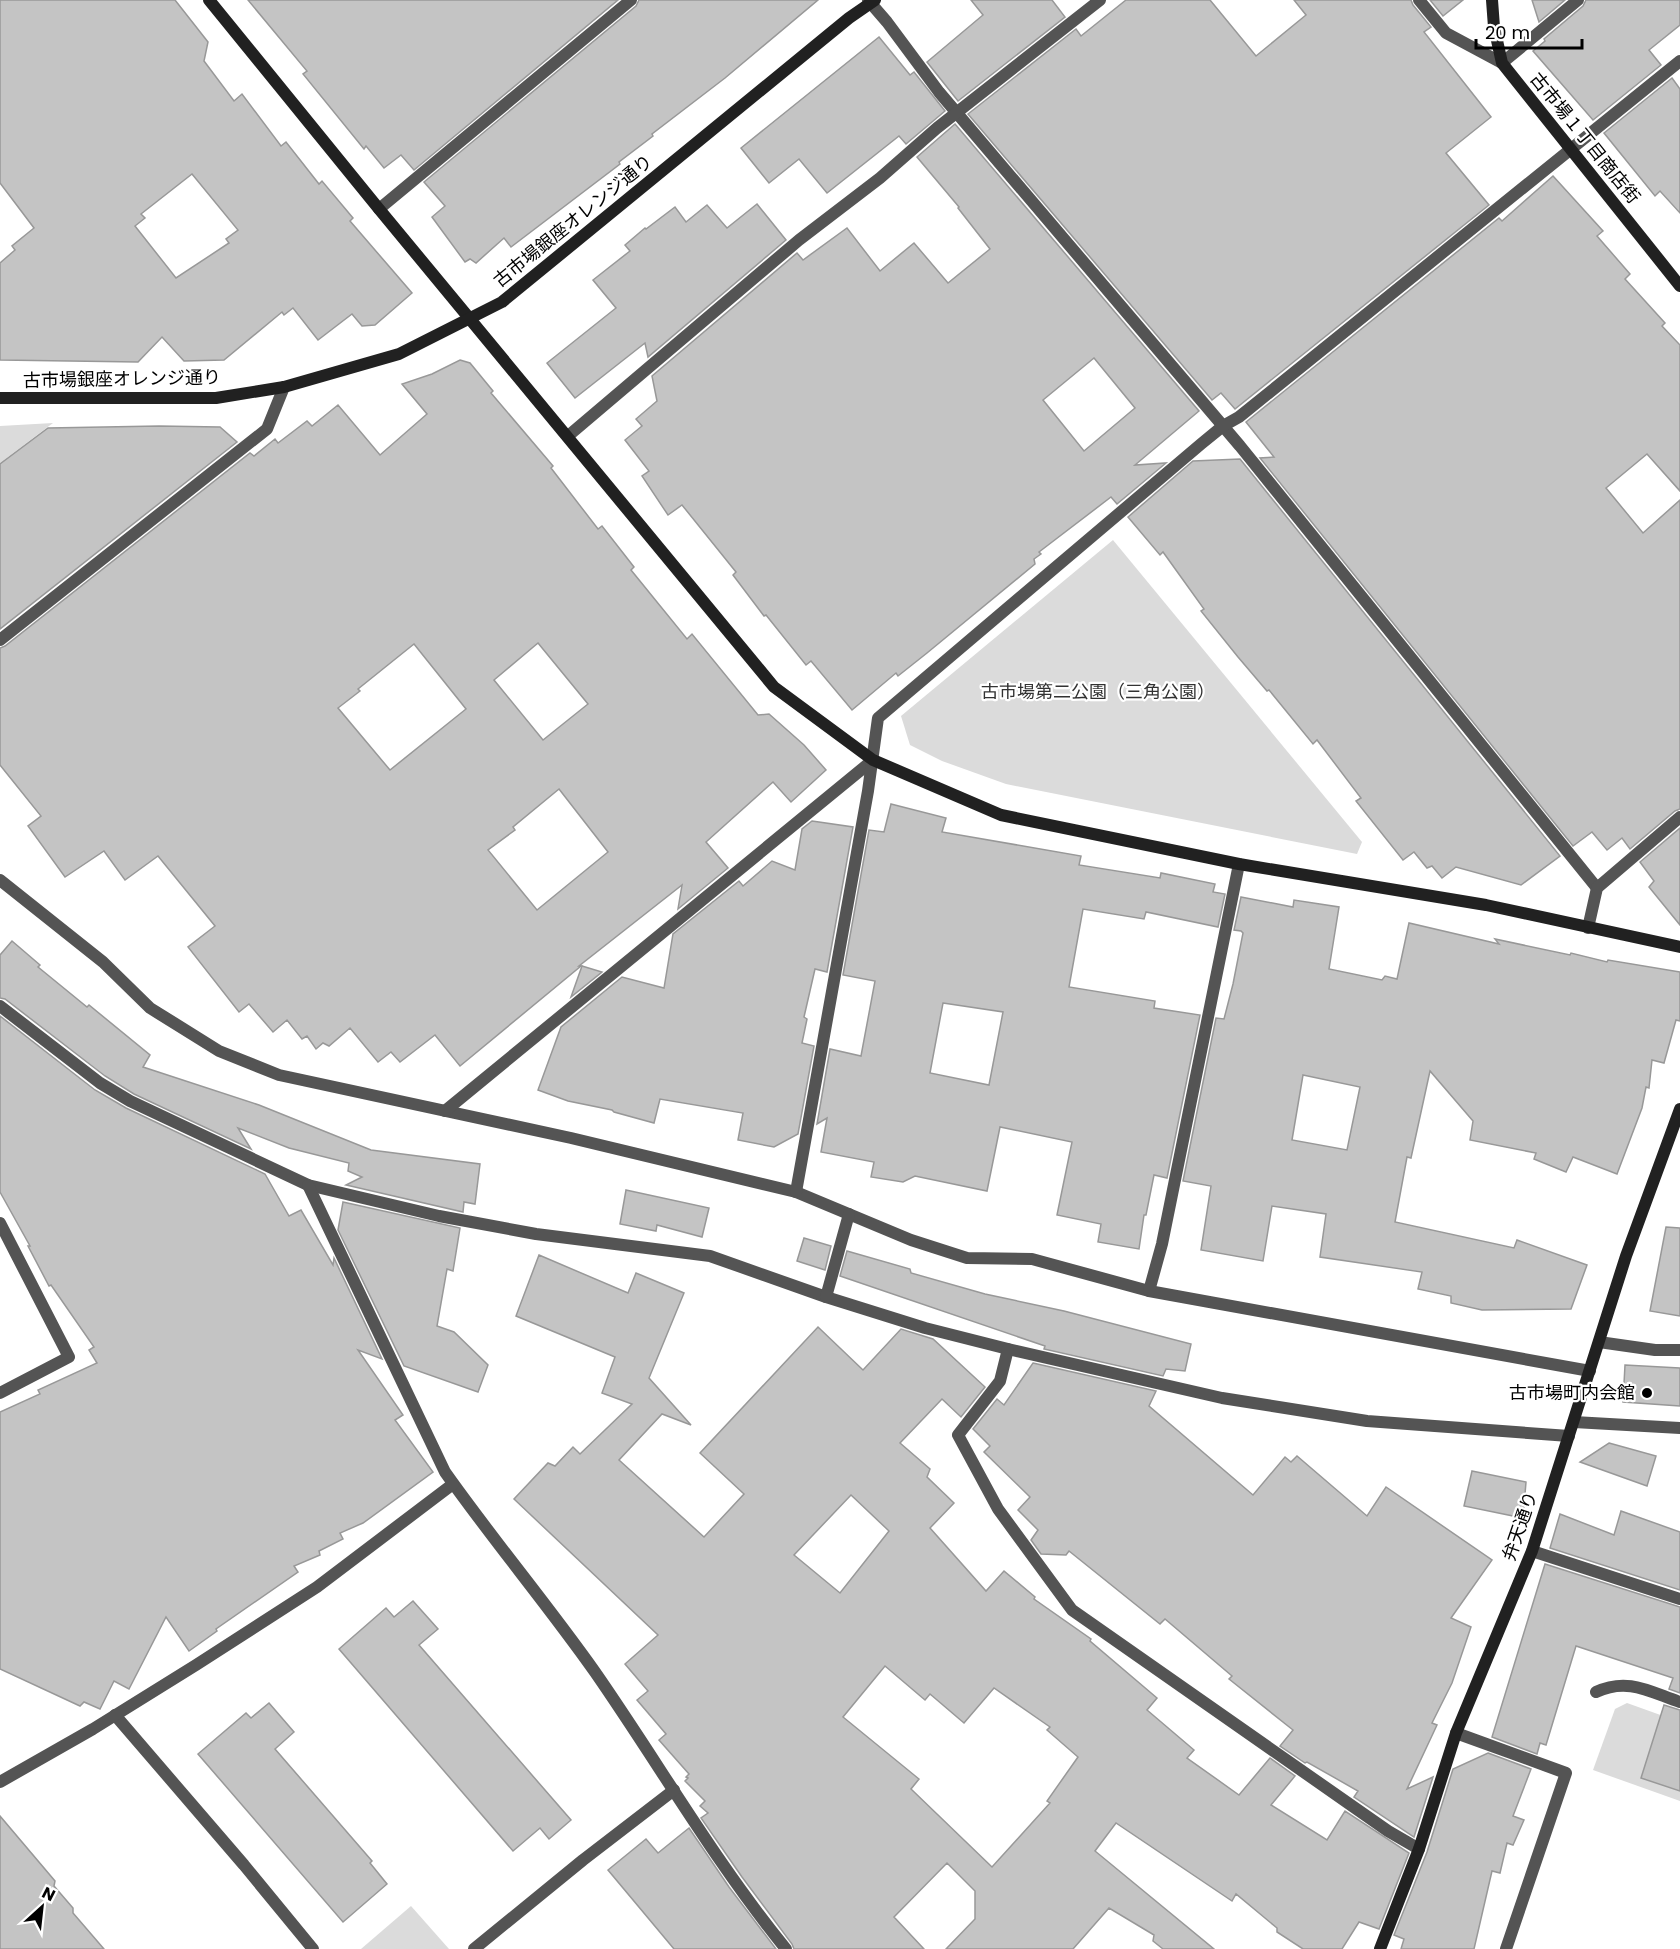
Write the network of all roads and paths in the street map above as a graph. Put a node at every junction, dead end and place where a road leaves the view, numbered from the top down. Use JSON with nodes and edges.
{"nodes":[{"id":1,"x":209,"y":0,"type":"edge"},
{"id":2,"x":1100,"y":0,"type":"edge"},
{"id":3,"x":1419,"y":0,"type":"edge"},
{"id":4,"x":1492,"y":0,"type":"edge"},
{"id":5,"x":1578,"y":0,"type":"edge"},
{"id":6,"x":871,"y":1,"type":"edge"},
{"id":7,"x":626,"y":2,"type":"edge"},
{"id":8,"x":1680,"y":61,"type":"edge"},
{"id":9,"x":1502,"y":63,"type":"junction"},
{"id":10,"x":958,"y":112,"type":"junction"},
{"id":11,"x":1571,"y":150,"type":"junction"},
{"id":12,"x":379,"y":209,"type":"junction"},
{"id":13,"x":1680,"y":286,"type":"edge"},
{"id":14,"x":468,"y":318,"type":"junction"},
{"id":15,"x":284,"y":387,"type":"junction"},
{"id":16,"x":0,"y":398,"type":"edge"},
{"id":17,"x":1223,"y":426,"type":"junction"},
{"id":18,"x":568,"y":436,"type":"junction"},
{"id":19,"x":0,"y":640,"type":"edge"},
{"id":20,"x":873,"y":760,"type":"junction"},
{"id":21,"x":1680,"y":817,"type":"edge"},
{"id":22,"x":1239,"y":864,"type":"junction"},
{"id":23,"x":0,"y":880,"type":"edge"},
{"id":24,"x":1597,"y":888,"type":"junction"},
{"id":25,"x":1588,"y":928,"type":"junction"},
{"id":26,"x":1680,"y":947,"type":"edge"},
{"id":27,"x":0,"y":1006,"type":"edge"},
{"id":28,"x":1680,"y":1108,"type":"edge"},
{"id":29,"x":445,"y":1111,"type":"junction"},
{"id":30,"x":1677,"y":1123,"type":"edge"},
{"id":31,"x":308,"y":1185,"type":"junction"},
{"id":32,"x":796,"y":1192,"type":"junction"},
{"id":33,"x":849,"y":1214,"type":"junction"},
{"id":34,"x":0,"y":1223,"type":"edge"},
{"id":35,"x":1149,"y":1291,"type":"junction"},
{"id":36,"x":826,"y":1298,"type":"junction"},
{"id":37,"x":1599,"y":1342,"type":"junction"},
{"id":38,"x":1008,"y":1349,"type":"junction"},
{"id":39,"x":1680,"y":1350,"type":"edge"},
{"id":40,"x":1590,"y":1371,"type":"junction"},
{"id":41,"x":0,"y":1393,"type":"edge"},
{"id":42,"x":1574,"y":1422,"type":"junction"},
{"id":43,"x":1680,"y":1428,"type":"edge"},
{"id":44,"x":1569,"y":1436,"type":"junction"},
{"id":45,"x":453,"y":1484,"type":"junction"},
{"id":46,"x":1532,"y":1551,"type":"junction"},
{"id":47,"x":1680,"y":1599,"type":"edge"},
{"id":48,"x":1596,"y":1692,"type":"dead end"},
{"id":49,"x":1680,"y":1702,"type":"edge"},
{"id":50,"x":115,"y":1716,"type":"junction"},
{"id":51,"x":1456,"y":1733,"type":"junction"},
{"id":52,"x":0,"y":1782,"type":"edge"},
{"id":53,"x":674,"y":1790,"type":"junction"},
{"id":54,"x":1419,"y":1848,"type":"junction"},
{"id":55,"x":313,"y":1949,"type":"edge"},
{"id":56,"x":474,"y":1949,"type":"edge"},
{"id":57,"x":786,"y":1949,"type":"edge"},
{"id":58,"x":1380,"y":1949,"type":"edge"},
{"id":59,"x":1506,"y":1949,"type":"edge"}],
"edges":[{"from":1,"to":12,"type":"street"},
{"from":2,"to":10,"type":"street"},
{"from":3,"to":9,"type":"street"},
{"from":4,"to":9,"type":"street","name":"古市場１丁目商店街"},
{"from":5,"to":9,"type":"street"},
{"from":6,"to":10,"type":"street"},
{"from":6,"to":14,"type":"street","name":"古市場銀座オレンジ通り"},
{"from":7,"to":12,"type":"street"},
{"from":8,"to":11,"type":"street"},
{"from":9,"to":11,"type":"street","name":"古市場１丁目商店街"},
{"from":10,"to":17,"type":"street"},
{"from":10,"to":18,"type":"street"},
{"from":11,"to":13,"type":"street","name":"古市場１丁目商店街"},
{"from":11,"to":17,"type":"street"},
{"from":12,"to":14,"type":"street"},
{"from":14,"to":15,"type":"street","name":"古市場銀座オレンジ通り"},
{"from":14,"to":18,"type":"street"},
{"from":15,"to":16,"type":"street","name":"古市場銀座オレンジ通り"},
{"from":15,"to":19,"type":"street"},
{"from":17,"to":20,"type":"street"},
{"from":17,"to":24,"type":"street"},
{"from":18,"to":20,"type":"street"},
{"from":20,"to":22,"type":"street"},
{"from":20,"to":29,"type":"street"},
{"from":20,"to":32,"type":"street"},
{"from":21,"to":24,"type":"street"},
{"from":22,"to":25,"type":"street"},
{"from":22,"to":35,"type":"street"},
{"from":23,"to":29,"type":"street"},
{"from":24,"to":25,"type":"street"},
{"from":25,"to":26,"type":"street"},
{"from":27,"to":31,"type":"street"},
{"from":28,"to":30,"type":"street","name":"弁天通り"},
{"from":29,"to":32,"type":"street"},
{"from":30,"to":37,"type":"street","name":"弁天通り"},
{"from":31,"to":36,"type":"street"},
{"from":31,"to":45,"type":"street"},
{"from":32,"to":33,"type":"street"},
{"from":33,"to":35,"type":"street"},
{"from":33,"to":36,"type":"street"},
{"from":34,"to":41,"type":"street"},
{"from":35,"to":40,"type":"street"},
{"from":36,"to":38,"type":"street"},
{"from":37,"to":39,"type":"street"},
{"from":37,"to":40,"type":"street","name":"弁天通り"},
{"from":38,"to":44,"type":"street"},
{"from":38,"to":54,"type":"street"},
{"from":40,"to":42,"type":"street","name":"弁天通り"},
{"from":42,"to":43,"type":"street"},
{"from":42,"to":44,"type":"street","name":"弁天通り"},
{"from":44,"to":46,"type":"street","name":"弁天通り"},
{"from":45,"to":50,"type":"street"},
{"from":45,"to":53,"type":"street"},
{"from":46,"to":47,"type":"street"},
{"from":46,"to":51,"type":"street","name":"弁天通り"},
{"from":48,"to":49,"type":"street"},
{"from":50,"to":52,"type":"street"},
{"from":50,"to":55,"type":"street"},
{"from":51,"to":54,"type":"street","name":"弁天通り"},
{"from":51,"to":59,"type":"street"},
{"from":53,"to":56,"type":"street"},
{"from":53,"to":57,"type":"street"},
{"from":54,"to":58,"type":"street","name":"弁天通り"}]}
